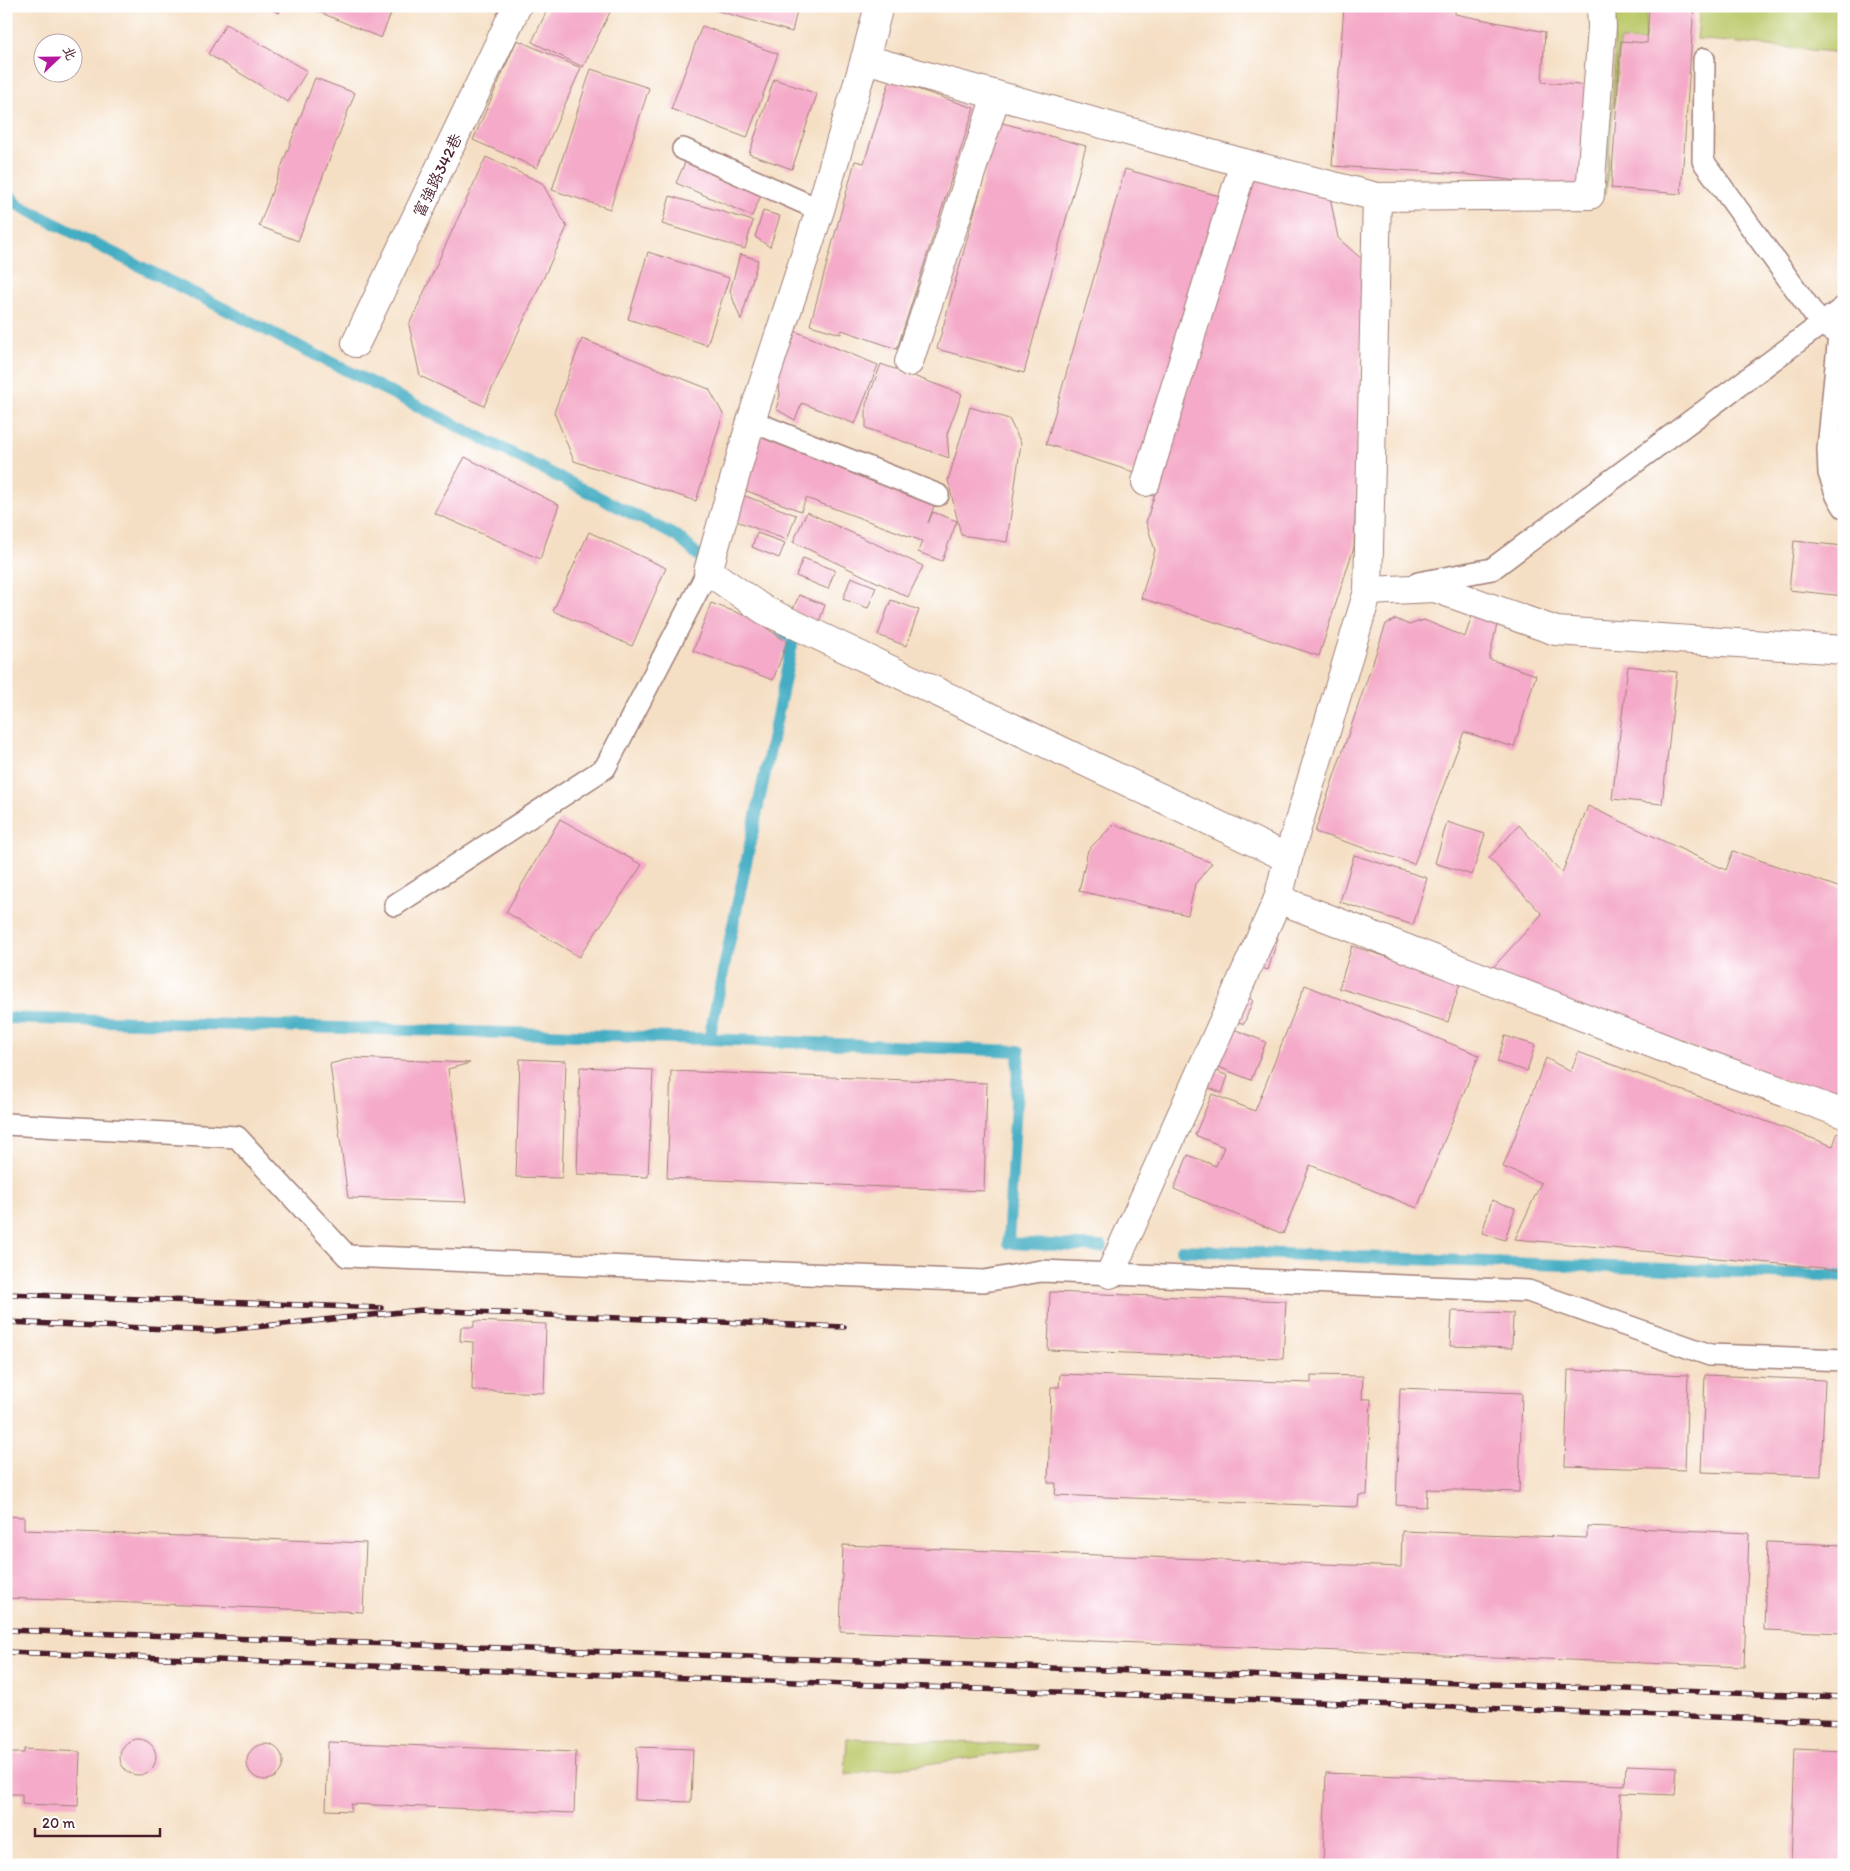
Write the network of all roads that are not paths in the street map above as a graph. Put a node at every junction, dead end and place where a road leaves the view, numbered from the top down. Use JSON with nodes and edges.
{"nodes":[{"id":1,"x":517,"y":6,"type":"edge"},
{"id":2,"x":878,"y":6,"type":"edge"},
{"id":3,"x":1601,"y":6,"type":"edge"},
{"id":4,"x":1704,"y":58,"type":"dead end"},
{"id":5,"x":865,"y":59,"type":"junction"},
{"id":6,"x":996,"y":96,"type":"junction"},
{"id":7,"x":683,"y":149,"type":"dead end"},
{"id":8,"x":1244,"y":163,"type":"junction"},
{"id":9,"x":1377,"y":197,"type":"junction"},
{"id":10,"x":820,"y":210,"type":"junction"},
{"id":11,"x":1844,"y":308,"type":"edge"},
{"id":12,"x":1821,"y":324,"type":"junction"},
{"id":13,"x":356,"y":343,"type":"dead end"},
{"id":14,"x":908,"y":362,"type":"dead end"},
{"id":15,"x":751,"y":421,"type":"junction"},
{"id":16,"x":1146,"y":482,"type":"dead end"},
{"id":17,"x":938,"y":495,"type":"dead end"},
{"id":18,"x":1844,"y":507,"type":"edge"},
{"id":19,"x":708,"y":571,"type":"junction"},
{"id":20,"x":1368,"y":591,"type":"junction"},
{"id":21,"x":1844,"y":650,"type":"edge"},
{"id":22,"x":1288,"y":858,"type":"junction"},
{"id":23,"x":1278,"y":899,"type":"junction"},
{"id":24,"x":395,"y":905,"type":"dead end"},
{"id":25,"x":1844,"y":1114,"type":"edge"},
{"id":26,"x":6,"y":1124,"type":"edge"},
{"id":27,"x":1110,"y":1274,"type":"junction"},
{"id":28,"x":1844,"y":1360,"type":"edge"}],
"edges":[{"from":1,"to":13,"type":"street","name":"富強路342巷"},
{"from":2,"to":5,"type":"street"},
{"from":3,"to":9,"type":"street"},
{"from":4,"to":12,"type":"lane"},
{"from":5,"to":6,"type":"street"},
{"from":5,"to":10,"type":"street"},
{"from":6,"to":8,"type":"street"},
{"from":6,"to":14,"type":"street"},
{"from":7,"to":10,"type":"lane"},
{"from":8,"to":9,"type":"street"},
{"from":8,"to":16,"type":"street"},
{"from":9,"to":20,"type":"street"},
{"from":10,"to":15,"type":"street"},
{"from":11,"to":12,"type":"lane"},
{"from":12,"to":18,"type":"lane"},
{"from":12,"to":20,"type":"lane"},
{"from":15,"to":17,"type":"lane"},
{"from":15,"to":19,"type":"street"},
{"from":19,"to":22,"type":"street"},
{"from":19,"to":24,"type":"lane"},
{"from":20,"to":21,"type":"street"},
{"from":20,"to":22,"type":"street"},
{"from":22,"to":23,"type":"street"},
{"from":23,"to":25,"type":"street"},
{"from":23,"to":27,"type":"street"},
{"from":26,"to":27,"type":"lane"},
{"from":27,"to":28,"type":"lane"}]}
